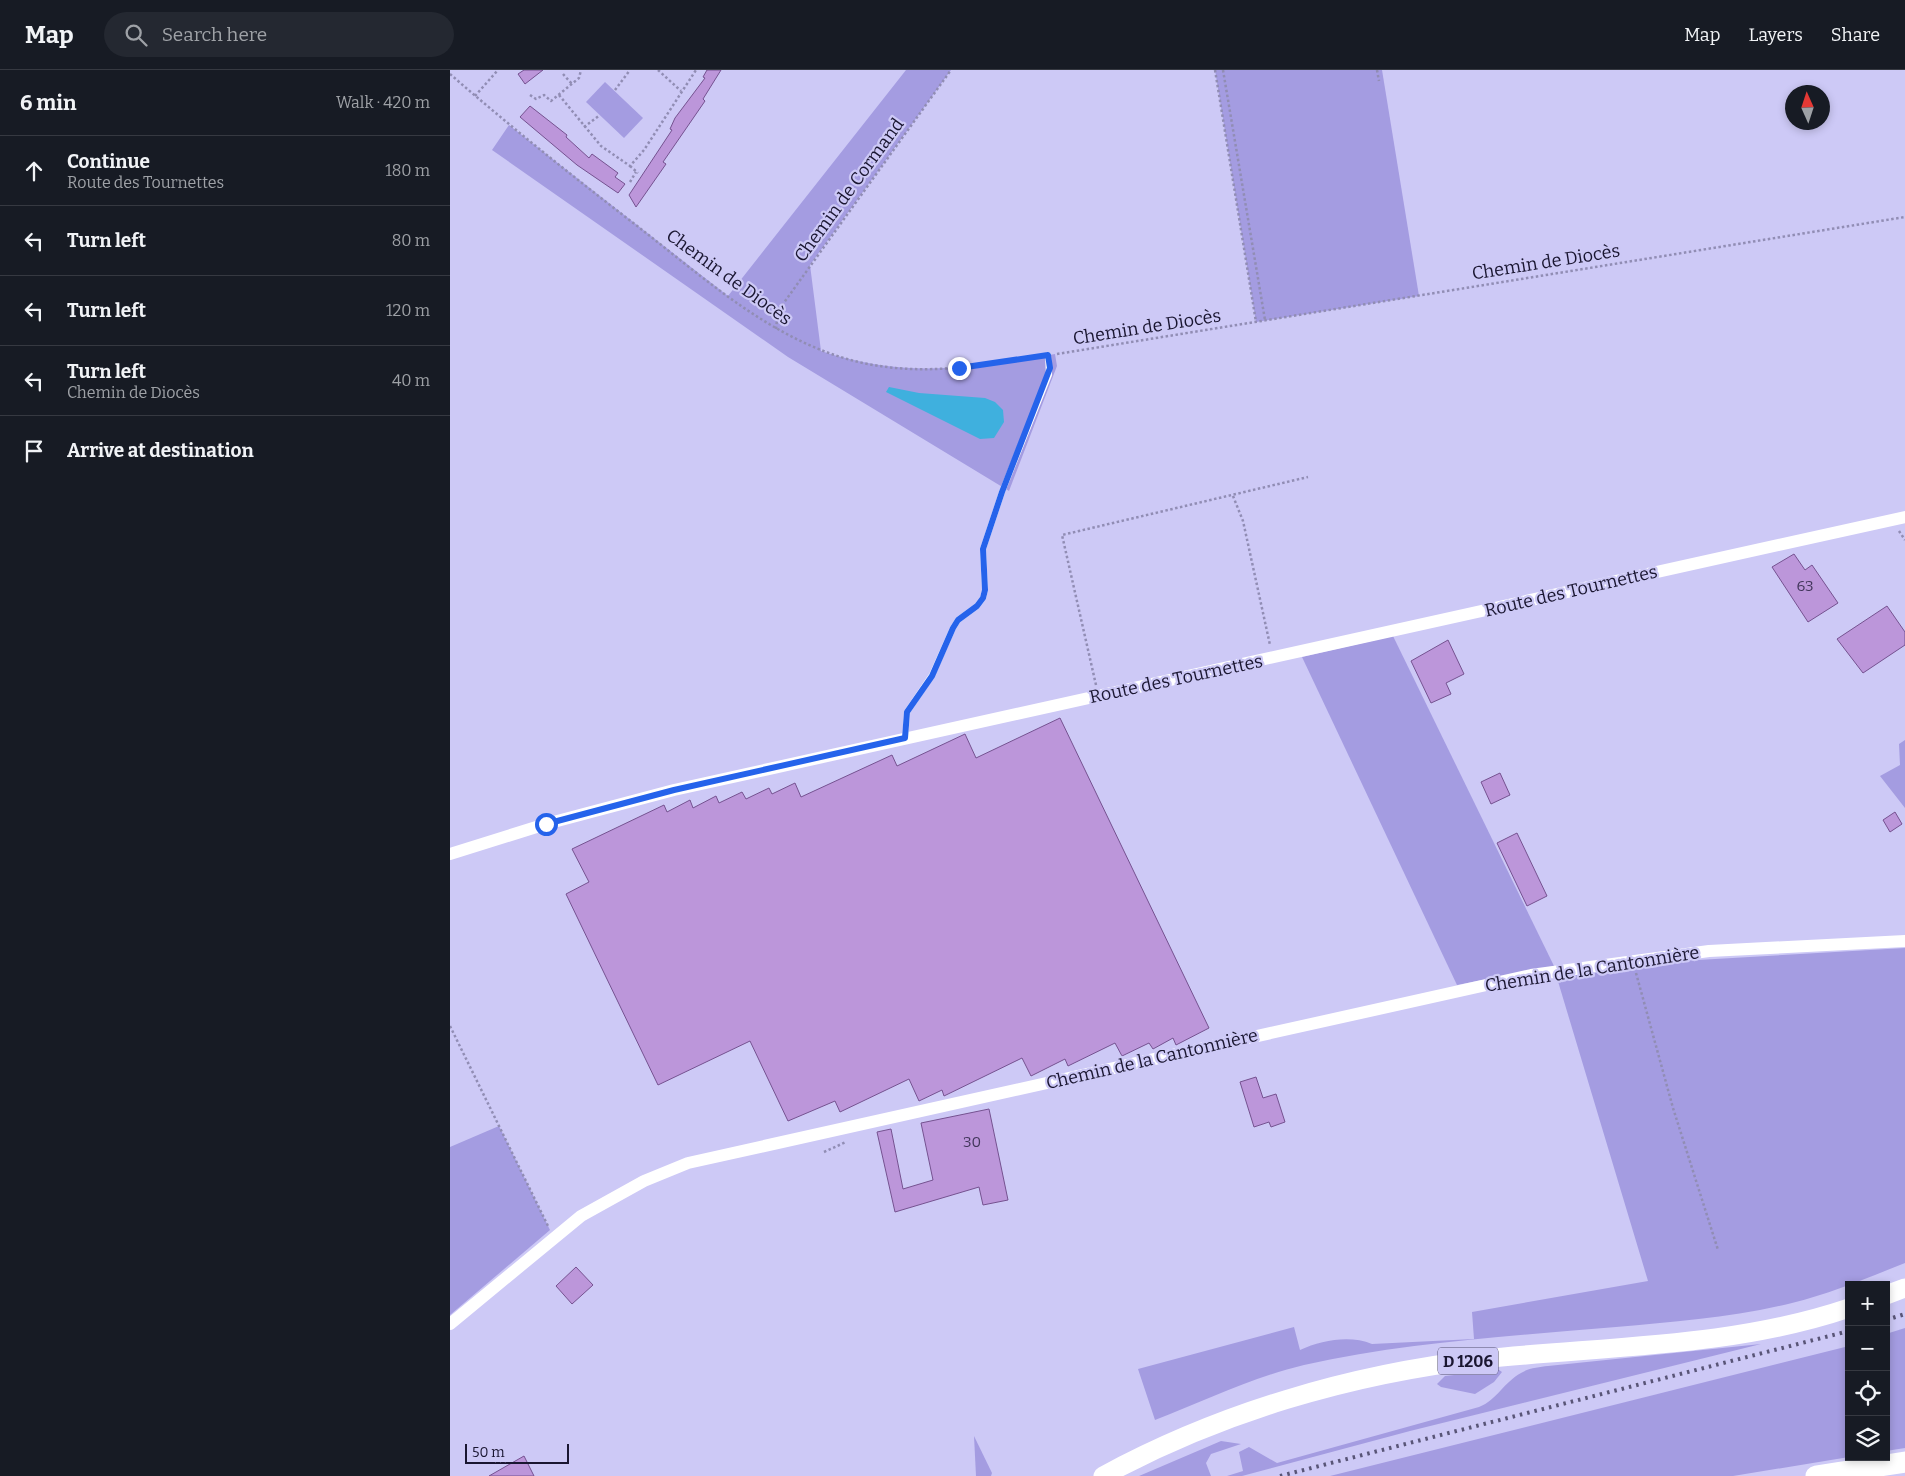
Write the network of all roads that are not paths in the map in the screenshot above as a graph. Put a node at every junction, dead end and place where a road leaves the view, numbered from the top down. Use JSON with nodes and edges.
{"nodes":[{"id":1,"x":1048,"y":355,"type":"road end"},
{"id":2,"x":1905,"y":517,"type":"edge"},
{"id":3,"x":905,"y":738,"type":"junction"},
{"id":4,"x":450,"y":854,"type":"edge"},
{"id":5,"x":1905,"y":941,"type":"edge"},
{"id":6,"x":1905,"y":1288,"type":"edge"},
{"id":7,"x":1890,"y":1294,"type":"edge"},
{"id":8,"x":1845,"y":1309,"type":"edge"},
{"id":9,"x":450,"y":1324,"type":"edge"},
{"id":10,"x":1905,"y":1462,"type":"edge"},
{"id":11,"x":1103,"y":1476,"type":"edge"},
{"id":12,"x":1816,"y":1476,"type":"edge"}],
"edges":[{"from":1,"to":3,"type":"lane"},
{"from":2,"to":3,"type":"street","name":"Route des Tournettes"},
{"from":3,"to":4,"type":"street","name":"Route des Tournettes"},
{"from":5,"to":9,"type":"street","name":"Chemin de la Cantonnière"},
{"from":6,"to":7,"type":"main road"},
{"from":8,"to":11,"type":"main road","number":"D 1206"},
{"from":10,"to":12,"type":"highway"}]}
